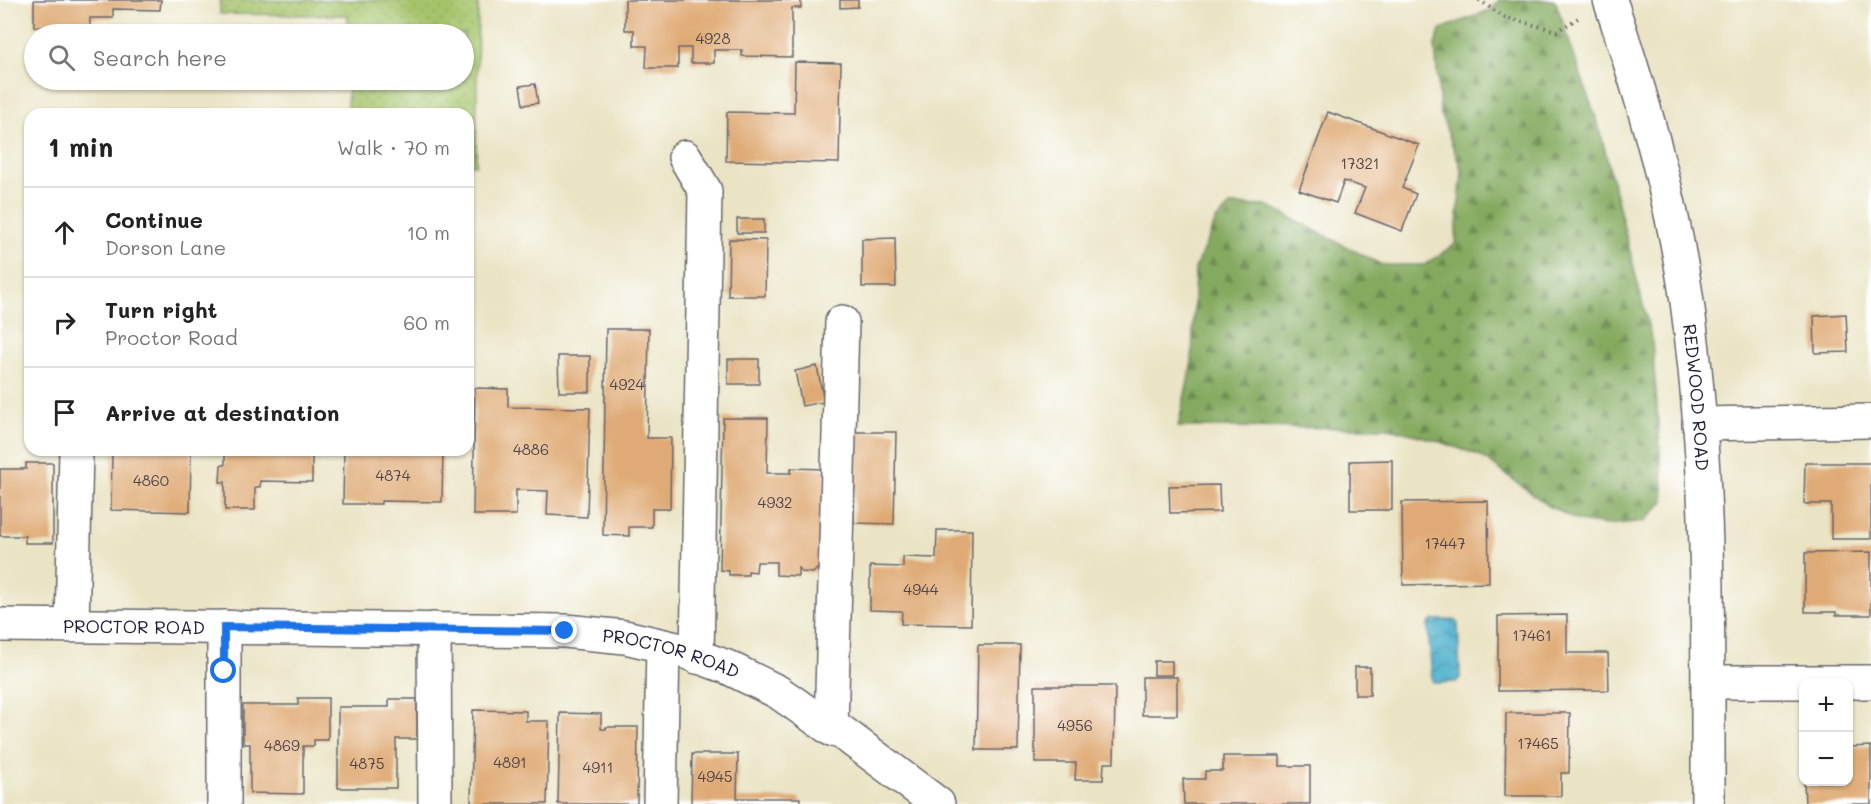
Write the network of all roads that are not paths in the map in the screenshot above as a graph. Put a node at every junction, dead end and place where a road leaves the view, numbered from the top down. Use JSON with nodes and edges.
{"nodes":[{"id":1,"x":1598,"y":6,"type":"edge"},
{"id":2,"x":685,"y":157,"type":"dead end"},
{"id":3,"x":842,"y":322,"type":"dead end"},
{"id":4,"x":1871,"y":420,"type":"edge"},
{"id":5,"x":1699,"y":424,"type":"junction"},
{"id":6,"x":76,"y":456,"type":"edge"},
{"id":7,"x":0,"y":625,"type":"edge"},
{"id":8,"x":72,"y":625,"type":"junction"},
{"id":9,"x":224,"y":627,"type":"junction"},
{"id":10,"x":434,"y":629,"type":"junction"},
{"id":11,"x":663,"y":646,"type":"junction"},
{"id":12,"x":698,"y":657,"type":"junction"},
{"id":13,"x":1708,"y":682,"type":"junction"},
{"id":14,"x":1871,"y":682,"type":"edge"},
{"id":15,"x":831,"y":729,"type":"junction"},
{"id":16,"x":224,"y":804,"type":"edge"},
{"id":17,"x":435,"y":804,"type":"edge"},
{"id":18,"x":660,"y":804,"type":"edge"},
{"id":19,"x":938,"y":804,"type":"edge"},
{"id":20,"x":1708,"y":804,"type":"edge"}],
"edges":[{"from":1,"to":5,"type":"street","name":"REDWOOD ROAD"},
{"from":2,"to":12,"type":"street"},
{"from":3,"to":15,"type":"street"},
{"from":4,"to":5,"type":"street"},
{"from":5,"to":13,"type":"street","name":"REDWOOD ROAD"},
{"from":6,"to":8,"type":"street"},
{"from":7,"to":8,"type":"street","name":"PROCTOR ROAD"},
{"from":8,"to":9,"type":"street","name":"PROCTOR ROAD"},
{"from":9,"to":10,"type":"street","name":"PROCTOR ROAD"},
{"from":9,"to":16,"type":"street"},
{"from":10,"to":11,"type":"street","name":"PROCTOR ROAD"},
{"from":10,"to":17,"type":"street"},
{"from":11,"to":12,"type":"street","name":"PROCTOR ROAD"},
{"from":11,"to":18,"type":"street"},
{"from":12,"to":15,"type":"street","name":"PROCTOR ROAD"},
{"from":13,"to":14,"type":"street"},
{"from":13,"to":20,"type":"street","name":"REDWOOD ROAD"},
{"from":15,"to":19,"type":"street","name":"PROCTOR ROAD"}]}
